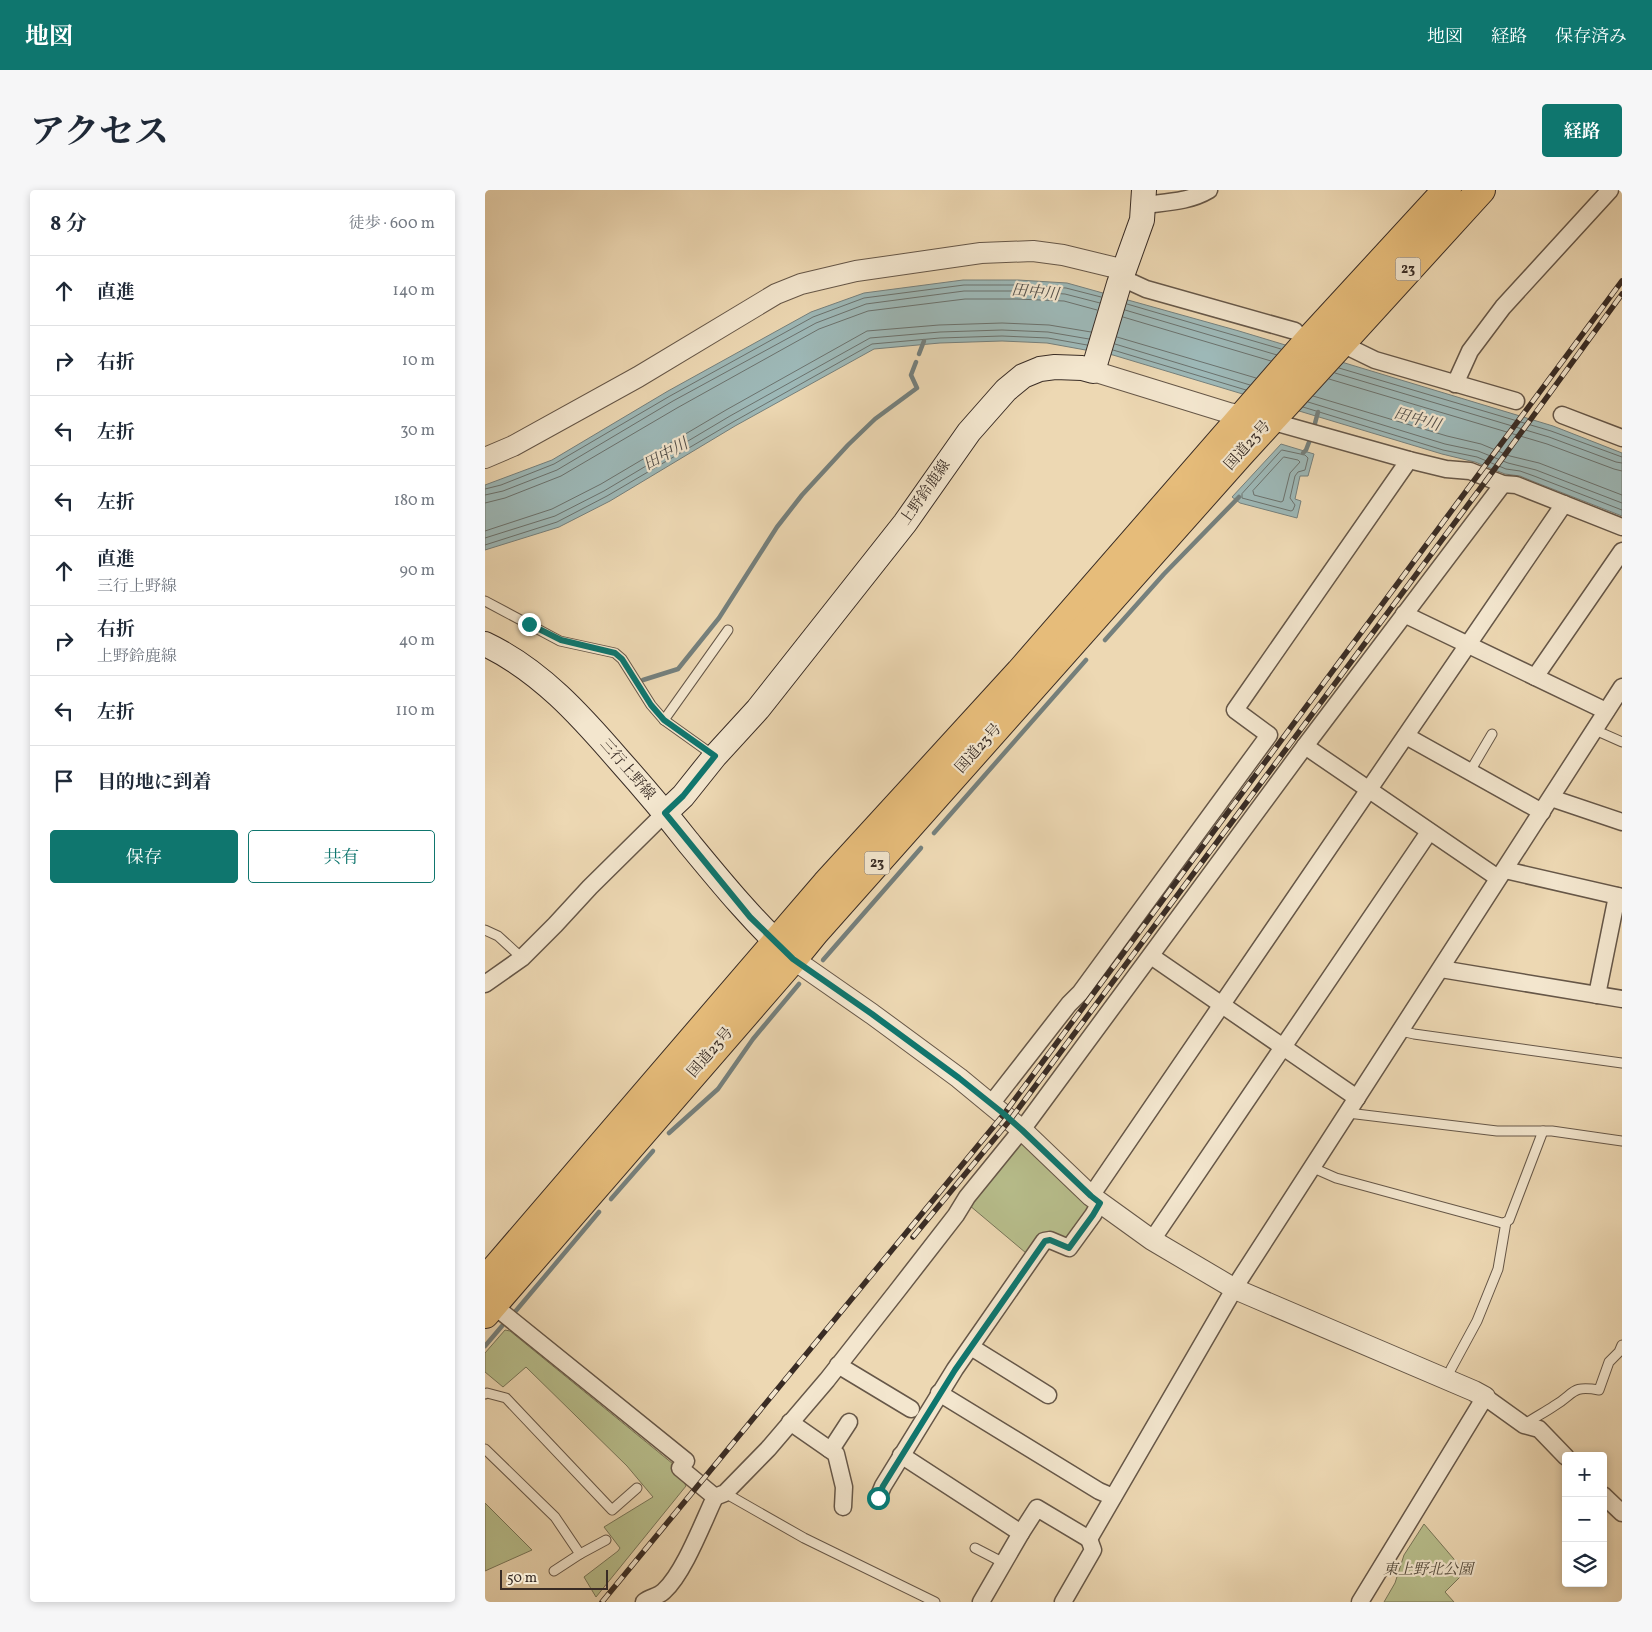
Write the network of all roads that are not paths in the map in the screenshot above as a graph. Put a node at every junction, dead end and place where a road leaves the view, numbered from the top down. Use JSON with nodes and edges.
{"nodes":[{"id":1,"x":1209,"y":190,"type":"edge"},
{"id":2,"x":1447,"y":190,"type":"edge"},
{"id":3,"x":1481,"y":190,"type":"edge"},
{"id":4,"x":1610,"y":190,"type":"edge"},
{"id":5,"x":1144,"y":197,"type":"edge"},
{"id":6,"x":1122,"y":277,"type":"junction"},
{"id":7,"x":1303,"y":335,"type":"junction"},
{"id":8,"x":1338,"y":345,"type":"junction"},
{"id":9,"x":1095,"y":365,"type":"junction"},
{"id":10,"x":1455,"y":384,"type":"junction"},
{"id":11,"x":1516,"y":401,"type":"dead end"},
{"id":12,"x":1562,"y":415,"type":"dead end"},
{"id":13,"x":1259,"y":416,"type":"junction"},
{"id":14,"x":1622,"y":438,"type":"edge"},
{"id":15,"x":485,"y":458,"type":"edge"},
{"id":16,"x":1409,"y":460,"type":"junction"},
{"id":17,"x":1503,"y":484,"type":"junction"},
{"id":18,"x":1564,"y":504,"type":"junction"},
{"id":19,"x":1622,"y":527,"type":"edge"},
{"id":20,"x":1622,"y":551,"type":"edge"},
{"id":21,"x":485,"y":601,"type":"edge"},
{"id":22,"x":1404,"y":614,"type":"junction"},
{"id":23,"x":728,"y":630,"type":"dead end"},
{"id":24,"x":485,"y":644,"type":"edge"},
{"id":25,"x":1467,"y":645,"type":"junction"},
{"id":26,"x":1535,"y":677,"type":"junction"},
{"id":27,"x":1622,"y":687,"type":"edge"},
{"id":28,"x":1606,"y":711,"type":"junction"},
{"id":29,"x":664,"y":720,"type":"junction"},
{"id":30,"x":1595,"y":730,"type":"junction"},
{"id":31,"x":1492,"y":734,"type":"dead end"},
{"id":32,"x":1406,"y":736,"type":"junction"},
{"id":33,"x":1622,"y":742,"type":"edge"},
{"id":34,"x":1305,"y":746,"type":"junction"},
{"id":35,"x":715,"y":756,"type":"junction"},
{"id":36,"x":1469,"y":773,"type":"junction"},
{"id":37,"x":1369,"y":790,"type":"junction"},
{"id":38,"x":1551,"y":798,"type":"junction"},
{"id":39,"x":1542,"y":812,"type":"junction"},
{"id":40,"x":665,"y":813,"type":"junction"},
{"id":41,"x":1622,"y":822,"type":"edge"},
{"id":42,"x":1429,"y":832,"type":"junction"},
{"id":43,"x":1501,"y":874,"type":"junction"},
{"id":44,"x":1620,"y":896,"type":"edge"},
{"id":45,"x":485,"y":930,"type":"edge"},
{"id":46,"x":785,"y":951,"type":"junction"},
{"id":47,"x":1151,"y":956,"type":"junction"},
{"id":48,"x":522,"y":958,"type":"junction"},
{"id":49,"x":1441,"y":969,"type":"junction"},
{"id":50,"x":485,"y":984,"type":"edge"},
{"id":51,"x":1597,"y":995,"type":"junction"},
{"id":52,"x":1622,"y":1000,"type":"edge"},
{"id":53,"x":1222,"y":1006,"type":"junction"},
{"id":54,"x":1401,"y":1031,"type":"junction"},
{"id":55,"x":1283,"y":1048,"type":"junction"},
{"id":56,"x":1622,"y":1063,"type":"edge"},
{"id":57,"x":1357,"y":1098,"type":"junction"},
{"id":58,"x":991,"y":1104,"type":"junction"},
{"id":59,"x":1348,"y":1112,"type":"junction"},
{"id":60,"x":1022,"y":1130,"type":"junction"},
{"id":61,"x":1543,"y":1131,"type":"junction"},
{"id":62,"x":1622,"y":1142,"type":"edge"},
{"id":63,"x":1311,"y":1167,"type":"junction"},
{"id":64,"x":1095,"y":1200,"type":"junction"},
{"id":65,"x":1506,"y":1222,"type":"junction"},
{"id":66,"x":1152,"y":1240,"type":"junction"},
{"id":67,"x":1235,"y":1289,"type":"junction"},
{"id":68,"x":488,"y":1300,"type":"edge"},
{"id":69,"x":1622,"y":1345,"type":"edge"},
{"id":70,"x":971,"y":1347,"type":"junction"},
{"id":71,"x":838,"y":1365,"type":"junction"},
{"id":72,"x":1447,"y":1380,"type":"junction"},
{"id":73,"x":939,"y":1393,"type":"junction"},
{"id":74,"x":485,"y":1394,"type":"edge"},
{"id":75,"x":1048,"y":1395,"type":"dead end"},
{"id":76,"x":1485,"y":1398,"type":"junction"},
{"id":77,"x":911,"y":1410,"type":"dead end"},
{"id":78,"x":790,"y":1422,"type":"junction"},
{"id":79,"x":849,"y":1422,"type":"dead end"},
{"id":80,"x":1523,"y":1425,"type":"junction"},
{"id":81,"x":485,"y":1449,"type":"edge"},
{"id":82,"x":829,"y":1449,"type":"junction"},
{"id":83,"x":1562,"y":1453,"type":"edge"},
{"id":84,"x":901,"y":1455,"type":"junction"},
{"id":85,"x":637,"y":1488,"type":"dead end"},
{"id":86,"x":720,"y":1495,"type":"junction"},
{"id":87,"x":1113,"y":1497,"type":"junction"},
{"id":88,"x":1605,"y":1497,"type":"edge"},
{"id":89,"x":878,"y":1498,"type":"dead end"},
{"id":90,"x":843,"y":1507,"type":"dead end"},
{"id":91,"x":1622,"y":1513,"type":"edge"},
{"id":92,"x":1021,"y":1533,"type":"junction"},
{"id":93,"x":1089,"y":1538,"type":"junction"},
{"id":94,"x":606,"y":1540,"type":"dead end"},
{"id":95,"x":975,"y":1548,"type":"dead end"},
{"id":96,"x":580,"y":1554,"type":"junction"},
{"id":97,"x":1004,"y":1563,"type":"junction"},
{"id":98,"x":554,"y":1571,"type":"dead end"},
{"id":99,"x":644,"y":1602,"type":"edge"},
{"id":100,"x":935,"y":1602,"type":"edge"},
{"id":101,"x":981,"y":1602,"type":"edge"},
{"id":102,"x":1063,"y":1602,"type":"edge"},
{"id":103,"x":1360,"y":1602,"type":"edge"}],
"edges":[{"from":1,"to":5,"type":"street"},
{"from":2,"to":7,"type":"highway","name":"国道23号","number":"23"},
{"from":3,"to":8,"type":"highway","name":"国道23号","number":"23"},
{"from":4,"to":10,"type":"street"},
{"from":5,"to":6,"type":"main road"},
{"from":6,"to":7,"type":"street"},
{"from":6,"to":9,"type":"main road"},
{"from":6,"to":15,"type":"street"},
{"from":7,"to":13,"type":"highway","name":"国道23号","number":"23"},
{"from":8,"to":10,"type":"street"},
{"from":8,"to":13,"type":"highway","name":"国道23号","number":"23"},
{"from":9,"to":13,"type":"street"},
{"from":9,"to":35,"type":"main road","name":"上野鈴鹿線"},
{"from":10,"to":11,"type":"street"},
{"from":12,"to":14,"type":"street"},
{"from":13,"to":16,"type":"street"},
{"from":13,"to":46,"type":"highway","name":"国道23号","number":"23"},
{"from":16,"to":17,"type":"street"},
{"from":16,"to":58,"type":"street"},
{"from":17,"to":18,"type":"street"},
{"from":17,"to":22,"type":"street"},
{"from":18,"to":19,"type":"street"},
{"from":18,"to":25,"type":"street"},
{"from":20,"to":26,"type":"street"},
{"from":21,"to":29,"type":"lane"},
{"from":22,"to":25,"type":"street"},
{"from":22,"to":34,"type":"street"},
{"from":23,"to":29,"type":"lane"},
{"from":24,"to":40,"type":"main road","name":"三行上野線"},
{"from":25,"to":26,"type":"street"},
{"from":25,"to":32,"type":"street"},
{"from":26,"to":28,"type":"street"},
{"from":27,"to":28,"type":"street"},
{"from":28,"to":30,"type":"street"},
{"from":29,"to":35,"type":"lane"},
{"from":30,"to":33,"type":"lane"},
{"from":30,"to":38,"type":"street"},
{"from":31,"to":36,"type":"lane"},
{"from":32,"to":36,"type":"street"},
{"from":32,"to":37,"type":"street"},
{"from":34,"to":37,"type":"street"},
{"from":34,"to":47,"type":"street"},
{"from":35,"to":40,"type":"main road","name":"上野鈴鹿線"},
{"from":36,"to":39,"type":"street"},
{"from":37,"to":42,"type":"street"},
{"from":37,"to":53,"type":"street"},
{"from":38,"to":39,"type":"street"},
{"from":38,"to":41,"type":"street"},
{"from":39,"to":43,"type":"street"},
{"from":40,"to":46,"type":"main road","name":"三行上野線"},
{"from":40,"to":48,"type":"street"},
{"from":42,"to":43,"type":"street"},
{"from":42,"to":55,"type":"street"},
{"from":43,"to":44,"type":"street"},
{"from":43,"to":49,"type":"street"},
{"from":44,"to":51,"type":"street"},
{"from":45,"to":48,"type":"lane"},
{"from":46,"to":58,"type":"street"},
{"from":46,"to":68,"type":"highway","name":"国道23号","number":"23"},
{"from":47,"to":53,"type":"street"},
{"from":47,"to":60,"type":"street"},
{"from":48,"to":50,"type":"street"},
{"from":49,"to":51,"type":"street"},
{"from":49,"to":54,"type":"street"},
{"from":51,"to":52,"type":"street"},
{"from":53,"to":55,"type":"street"},
{"from":53,"to":64,"type":"street"},
{"from":54,"to":56,"type":"lane"},
{"from":54,"to":57,"type":"street"},
{"from":55,"to":57,"type":"street"},
{"from":55,"to":66,"type":"street"},
{"from":57,"to":59,"type":"street"},
{"from":58,"to":60,"type":"street"},
{"from":59,"to":61,"type":"lane"},
{"from":59,"to":63,"type":"street"},
{"from":60,"to":64,"type":"street"},
{"from":60,"to":71,"type":"street"},
{"from":61,"to":62,"type":"lane"},
{"from":61,"to":65,"type":"lane"},
{"from":63,"to":65,"type":"lane"},
{"from":63,"to":67,"type":"street"},
{"from":64,"to":66,"type":"street"},
{"from":64,"to":70,"type":"street"},
{"from":65,"to":72,"type":"lane"},
{"from":66,"to":67,"type":"street"},
{"from":67,"to":72,"type":"street"},
{"from":67,"to":87,"type":"street"},
{"from":68,"to":86,"type":"street"},
{"from":69,"to":80,"type":"lane"},
{"from":70,"to":73,"type":"street"},
{"from":70,"to":75,"type":"street"},
{"from":71,"to":77,"type":"street"},
{"from":71,"to":78,"type":"street"},
{"from":72,"to":76,"type":"street"},
{"from":73,"to":84,"type":"street"},
{"from":73,"to":87,"type":"street"},
{"from":74,"to":85,"type":"lane"},
{"from":76,"to":80,"type":"street"},
{"from":76,"to":103,"type":"street"},
{"from":78,"to":82,"type":"street"},
{"from":78,"to":86,"type":"street"},
{"from":79,"to":82,"type":"street"},
{"from":80,"to":83,"type":"street"},
{"from":81,"to":96,"type":"lane"},
{"from":82,"to":90,"type":"street"},
{"from":84,"to":89,"type":"street"},
{"from":84,"to":92,"type":"street"},
{"from":86,"to":99,"type":"street"},
{"from":86,"to":100,"type":"lane"},
{"from":87,"to":93,"type":"street"},
{"from":88,"to":91,"type":"street"},
{"from":92,"to":93,"type":"street"},
{"from":92,"to":97,"type":"street"},
{"from":93,"to":102,"type":"street"},
{"from":94,"to":96,"type":"lane"},
{"from":95,"to":97,"type":"lane"},
{"from":96,"to":98,"type":"lane"},
{"from":97,"to":101,"type":"street"}]}
